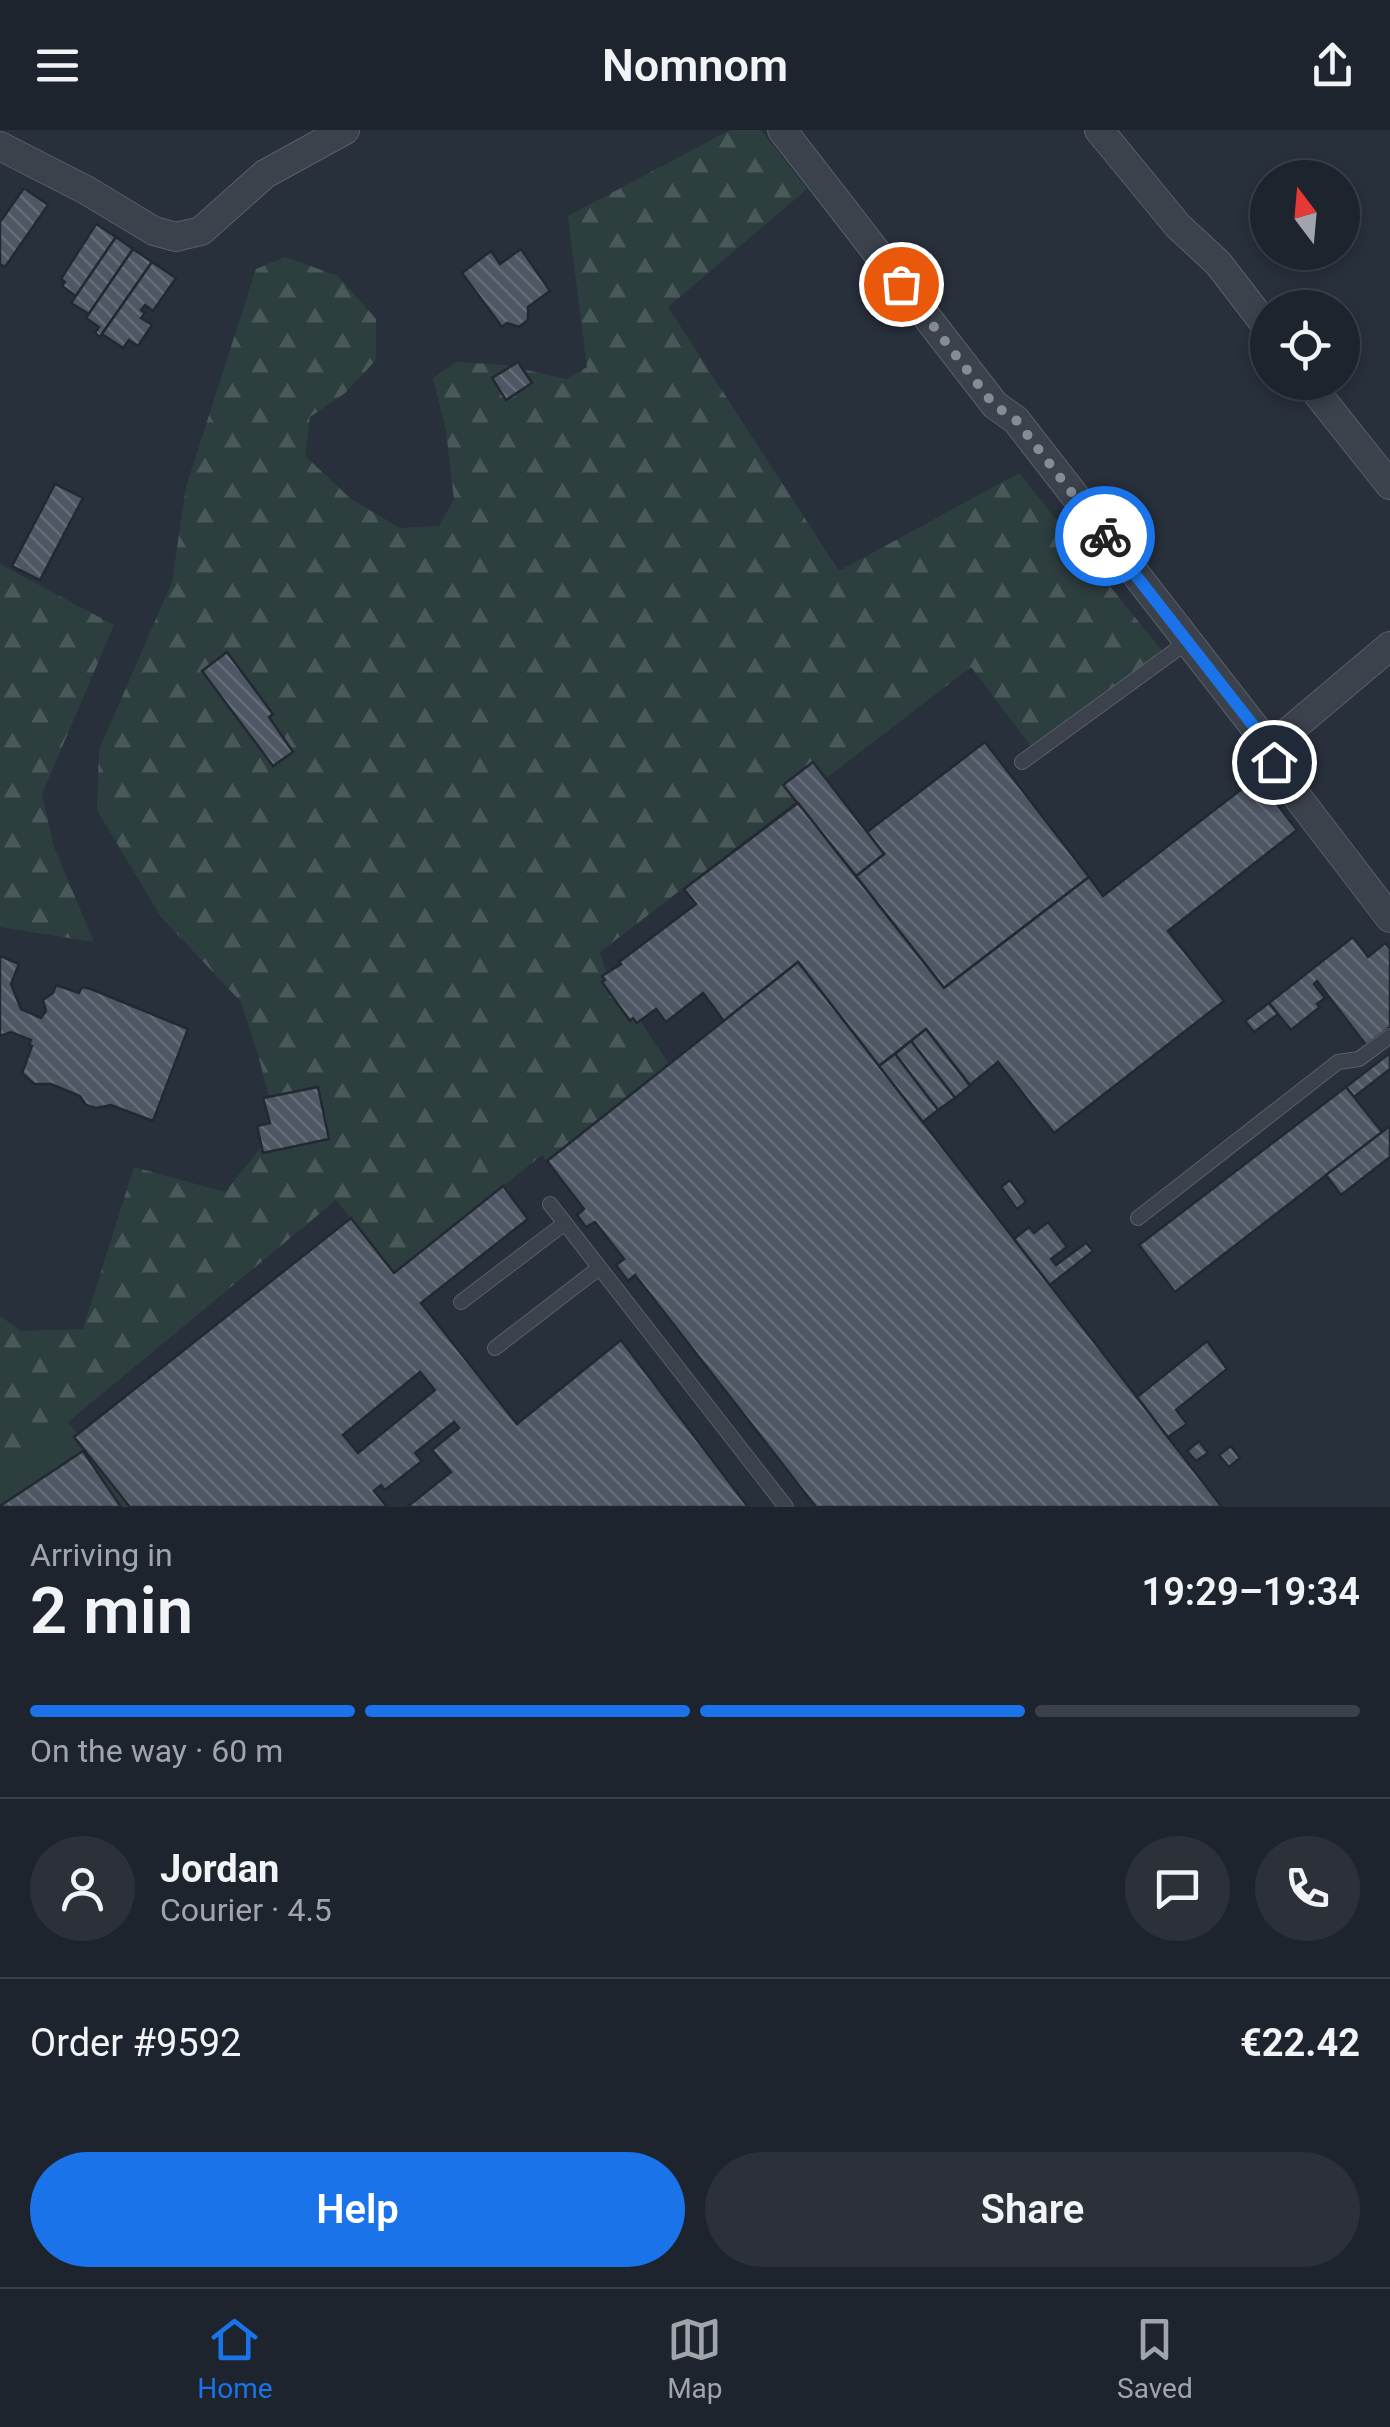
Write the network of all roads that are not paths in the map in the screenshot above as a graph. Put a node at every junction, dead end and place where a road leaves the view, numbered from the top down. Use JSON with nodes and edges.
{"nodes":[{"id":1,"x":345,"y":130,"type":"edge"},
{"id":2,"x":782,"y":130,"type":"edge"},
{"id":3,"x":1099,"y":130,"type":"edge"},
{"id":4,"x":0,"y":146,"type":"edge"},
{"id":5,"x":1250,"y":305,"type":"edge"},
{"id":6,"x":1322,"y":400,"type":"edge"},
{"id":7,"x":1390,"y":485,"type":"edge"},
{"id":8,"x":1187,"y":642,"type":"junction"},
{"id":9,"x":1390,"y":646,"type":"edge"},
{"id":10,"x":1270,"y":747,"type":"junction"},
{"id":11,"x":1022,"y":762,"type":"dead end"},
{"id":12,"x":1390,"y":918,"type":"edge"},
{"id":13,"x":1390,"y":1036,"type":"edge"},
{"id":14,"x":550,"y":1204,"type":"dead end"},
{"id":15,"x":1138,"y":1218,"type":"dead end"},
{"id":16,"x":564,"y":1223,"type":"junction"},
{"id":17,"x":599,"y":1268,"type":"junction"},
{"id":18,"x":461,"y":1302,"type":"dead end"},
{"id":19,"x":494,"y":1348,"type":"dead end"},
{"id":20,"x":786,"y":1507,"type":"edge"}],
"edges":[{"from":1,"to":4,"type":"street"},
{"from":2,"to":8,"type":"street"},
{"from":3,"to":5,"type":"street"},
{"from":6,"to":7,"type":"street"},
{"from":8,"to":10,"type":"street"},
{"from":8,"to":11,"type":"lane"},
{"from":9,"to":10,"type":"street"},
{"from":10,"to":12,"type":"street"},
{"from":13,"to":15,"type":"lane"},
{"from":14,"to":16,"type":"lane"},
{"from":16,"to":17,"type":"lane"},
{"from":16,"to":18,"type":"lane"},
{"from":17,"to":19,"type":"lane"},
{"from":17,"to":20,"type":"lane"}]}
